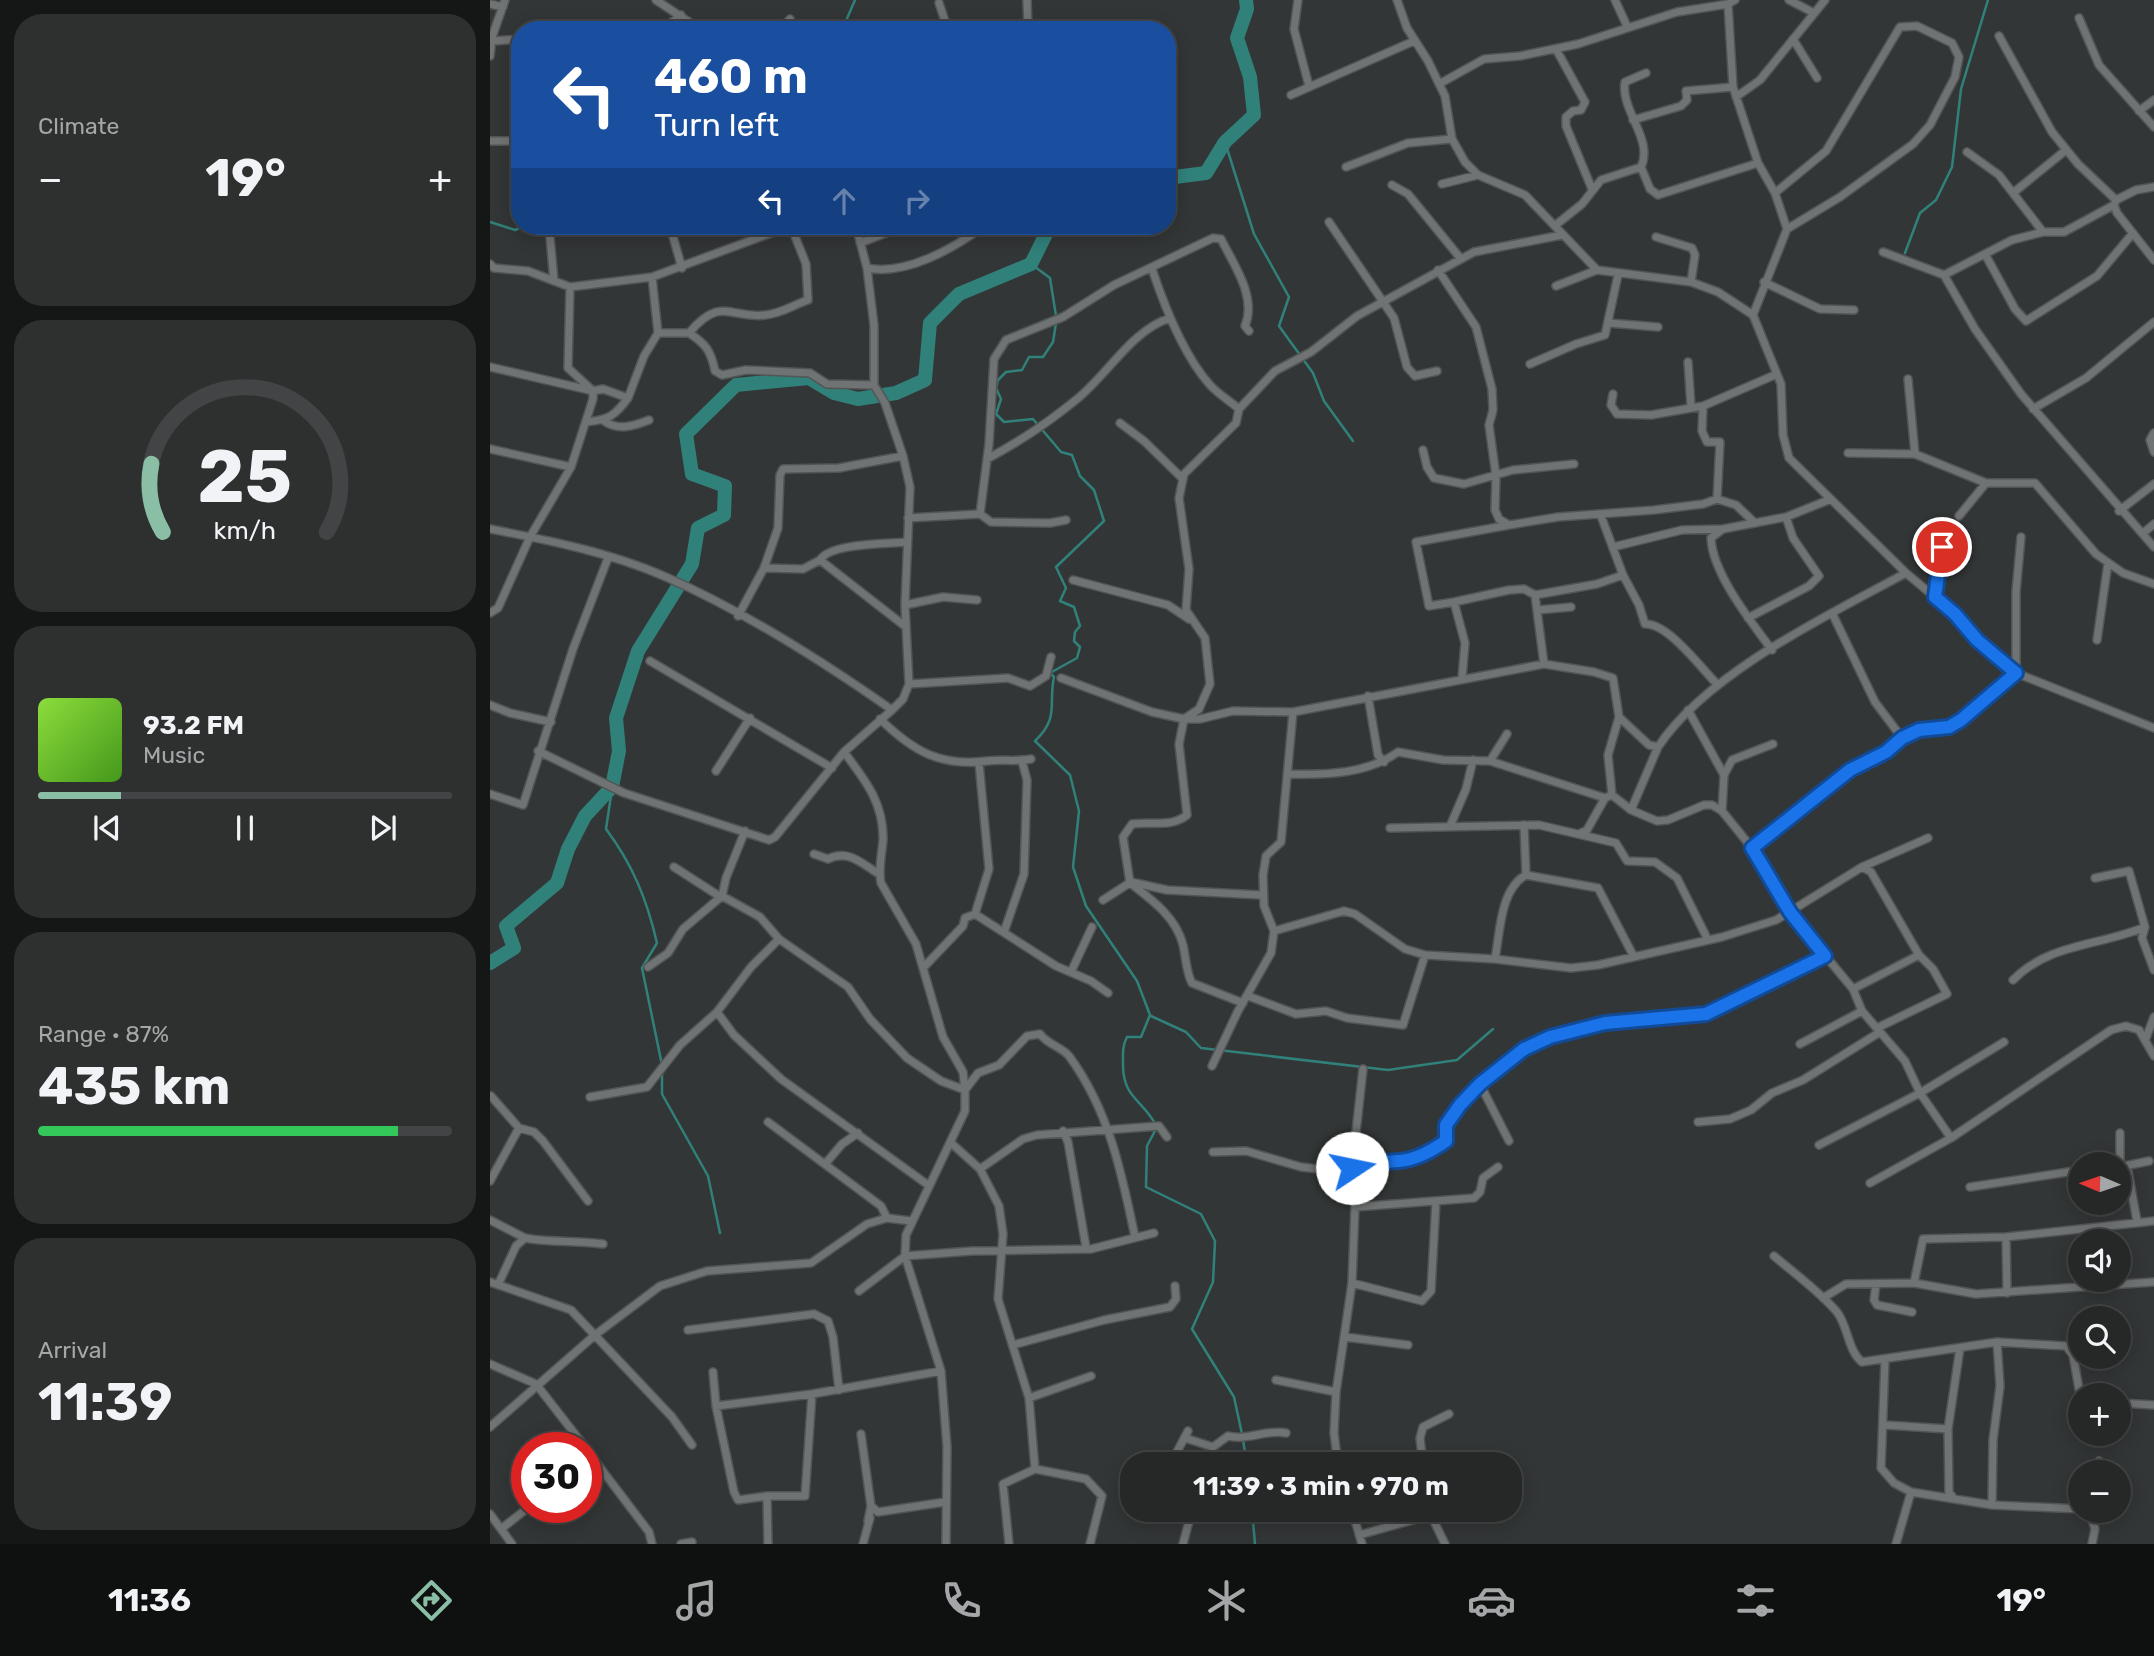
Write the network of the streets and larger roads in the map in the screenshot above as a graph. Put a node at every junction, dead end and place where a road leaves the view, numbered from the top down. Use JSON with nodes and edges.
{"nodes":[{"id":1,"x":656,"y":0,"type":"edge"},
{"id":2,"x":1027,"y":0,"type":"edge"},
{"id":3,"x":1298,"y":0,"type":"edge"},
{"id":4,"x":1397,"y":0,"type":"edge"},
{"id":5,"x":1615,"y":0,"type":"edge"},
{"id":6,"x":1789,"y":0,"type":"edge"},
{"id":7,"x":1825,"y":0,"type":"edge"},
{"id":8,"x":1732,"y":2,"type":"edge"},
{"id":9,"x":669,"y":3,"type":"edge"},
{"id":10,"x":939,"y":3,"type":"dead end"},
{"id":11,"x":490,"y":4,"type":"edge"},
{"id":12,"x":504,"y":4,"type":"edge"},
{"id":13,"x":1814,"y":13,"type":"junction"},
{"id":14,"x":681,"y":15,"type":"junction"},
{"id":15,"x":2079,"y":18,"type":"dead end"},
{"id":16,"x":673,"y":21,"type":"edge"},
{"id":17,"x":689,"y":21,"type":"edge"},
{"id":18,"x":945,"y":21,"type":"edge"},
{"id":19,"x":1028,"y":21,"type":"edge"},
{"id":20,"x":1627,"y":26,"type":"junction"},
{"id":21,"x":1999,"y":36,"type":"dead end"},
{"id":22,"x":492,"y":38,"type":"edge"},
{"id":23,"x":511,"y":39,"type":"edge"},
{"id":24,"x":1793,"y":39,"type":"junction"},
{"id":25,"x":1414,"y":41,"type":"junction"},
{"id":26,"x":1556,"y":48,"type":"junction"},
{"id":27,"x":490,"y":56,"type":"edge"},
{"id":28,"x":1646,"y":74,"type":"dead end"},
{"id":29,"x":1817,"y":78,"type":"dead end"},
{"id":30,"x":1439,"y":84,"type":"junction"},
{"id":31,"x":1309,"y":86,"type":"junction"},
{"id":32,"x":1733,"y":88,"type":"junction"},
{"id":33,"x":1291,"y":95,"type":"dead end"},
{"id":34,"x":1736,"y":97,"type":"junction"},
{"id":35,"x":2154,"y":100,"type":"edge"},
{"id":36,"x":2139,"y":111,"type":"junction"},
{"id":37,"x":1633,"y":120,"type":"junction"},
{"id":38,"x":2154,"y":127,"type":"edge"},
{"id":39,"x":1452,"y":139,"type":"junction"},
{"id":40,"x":490,"y":141,"type":"edge"},
{"id":41,"x":511,"y":141,"type":"edge"},
{"id":42,"x":2066,"y":150,"type":"junction"},
{"id":43,"x":1967,"y":152,"type":"dead end"},
{"id":44,"x":1758,"y":163,"type":"junction"},
{"id":45,"x":1346,"y":167,"type":"dead end"},
{"id":46,"x":1641,"y":167,"type":"junction"},
{"id":47,"x":1478,"y":175,"type":"junction"},
{"id":48,"x":1441,"y":184,"type":"dead end"},
{"id":49,"x":1392,"y":186,"type":"dead end"},
{"id":50,"x":2154,"y":187,"type":"edge"},
{"id":51,"x":1592,"y":189,"type":"junction"},
{"id":52,"x":1775,"y":193,"type":"junction"},
{"id":53,"x":2012,"y":193,"type":"junction"},
{"id":54,"x":2115,"y":203,"type":"junction"},
{"id":55,"x":1329,"y":222,"type":"dead end"},
{"id":56,"x":1557,"y":225,"type":"junction"},
{"id":57,"x":1787,"y":229,"type":"junction"},
{"id":58,"x":2043,"y":232,"type":"junction"},
{"id":59,"x":2133,"y":233,"type":"junction"},
{"id":60,"x":550,"y":235,"type":"edge"},
{"id":61,"x":673,"y":235,"type":"edge"},
{"id":62,"x":763,"y":235,"type":"edge"},
{"id":63,"x":795,"y":235,"type":"edge"},
{"id":64,"x":858,"y":235,"type":"edge"},
{"id":65,"x":881,"y":235,"type":"edge"},
{"id":66,"x":968,"y":235,"type":"edge"},
{"id":67,"x":1562,"y":235,"type":"junction"},
{"id":68,"x":1656,"y":237,"type":"dead end"},
{"id":69,"x":860,"y":243,"type":"junction"},
{"id":70,"x":1883,"y":252,"type":"dead end"},
{"id":71,"x":1985,"y":254,"type":"junction"},
{"id":72,"x":1461,"y":259,"type":"junction"},
{"id":73,"x":2154,"y":260,"type":"edge"},
{"id":74,"x":490,"y":266,"type":"edge"},
{"id":75,"x":682,"y":268,"type":"junction"},
{"id":76,"x":867,"y":268,"type":"junction"},
{"id":77,"x":1152,"y":269,"type":"junction"},
{"id":78,"x":1438,"y":270,"type":"junction"},
{"id":79,"x":1597,"y":270,"type":"junction"},
{"id":80,"x":1618,"y":275,"type":"junction"},
{"id":81,"x":1944,"y":275,"type":"junction"},
{"id":82,"x":652,"y":277,"type":"junction"},
{"id":83,"x":554,"y":281,"type":"junction"},
{"id":84,"x":1691,"y":282,"type":"junction"},
{"id":85,"x":1765,"y":282,"type":"junction"},
{"id":86,"x":570,"y":286,"type":"junction"},
{"id":87,"x":1556,"y":286,"type":"dead end"},
{"id":88,"x":1384,"y":301,"type":"junction"},
{"id":89,"x":1854,"y":310,"type":"dead end"},
{"id":90,"x":1753,"y":315,"type":"junction"},
{"id":91,"x":1170,"y":318,"type":"junction"},
{"id":92,"x":1609,"y":323,"type":"junction"},
{"id":93,"x":2154,"y":323,"type":"edge"},
{"id":94,"x":1658,"y":327,"type":"dead end"},
{"id":95,"x":1249,"y":331,"type":"dead end"},
{"id":96,"x":690,"y":332,"type":"junction"},
{"id":97,"x":658,"y":333,"type":"junction"},
{"id":98,"x":1688,"y":362,"type":"dead end"},
{"id":99,"x":1530,"y":363,"type":"dead end"},
{"id":100,"x":490,"y":366,"type":"edge"},
{"id":101,"x":1437,"y":370,"type":"dead end"},
{"id":102,"x":1777,"y":374,"type":"junction"},
{"id":103,"x":1908,"y":379,"type":"dead end"},
{"id":104,"x":874,"y":385,"type":"junction"},
{"id":105,"x":593,"y":391,"type":"junction"},
{"id":106,"x":1613,"y":394,"type":"dead end"},
{"id":107,"x":628,"y":398,"type":"junction"},
{"id":108,"x":1691,"y":406,"type":"junction"},
{"id":109,"x":1703,"y":406,"type":"junction"},
{"id":110,"x":1239,"y":409,"type":"junction"},
{"id":111,"x":2033,"y":409,"type":"junction"},
{"id":112,"x":649,"y":420,"type":"dead end"},
{"id":113,"x":604,"y":421,"type":"junction"},
{"id":114,"x":586,"y":422,"type":"junction"},
{"id":115,"x":1120,"y":423,"type":"dead end"},
{"id":116,"x":2154,"y":433,"type":"edge"},
{"id":117,"x":490,"y":449,"type":"edge"},
{"id":118,"x":1423,"y":450,"type":"dead end"},
{"id":119,"x":2154,"y":452,"type":"edge"},
{"id":120,"x":1848,"y":453,"type":"dead end"},
{"id":121,"x":1915,"y":454,"type":"junction"},
{"id":122,"x":903,"y":456,"type":"junction"},
{"id":123,"x":987,"y":459,"type":"junction"},
{"id":124,"x":1574,"y":464,"type":"dead end"},
{"id":125,"x":571,"y":467,"type":"junction"},
{"id":126,"x":1496,"y":476,"type":"junction"},
{"id":127,"x":1183,"y":479,"type":"junction"},
{"id":128,"x":1986,"y":483,"type":"junction"},
{"id":129,"x":2154,"y":484,"type":"edge"},
{"id":130,"x":1717,"y":499,"type":"junction"},
{"id":131,"x":1831,"y":499,"type":"junction"},
{"id":132,"x":2119,"y":510,"type":"junction"},
{"id":133,"x":980,"y":514,"type":"junction"},
{"id":134,"x":1601,"y":516,"type":"junction"},
{"id":135,"x":1959,"y":516,"type":"dead end"},
{"id":136,"x":1786,"y":517,"type":"junction"},
{"id":137,"x":908,"y":519,"type":"junction"},
{"id":138,"x":1066,"y":520,"type":"dead end"},
{"id":139,"x":1755,"y":523,"type":"junction"},
{"id":140,"x":1943,"y":523,"type":"dead end"},
{"id":141,"x":2154,"y":524,"type":"edge"},
{"id":142,"x":1510,"y":525,"type":"junction"},
{"id":143,"x":490,"y":529,"type":"edge"},
{"id":144,"x":1723,"y":529,"type":"junction"},
{"id":145,"x":2143,"y":533,"type":"junction"},
{"id":146,"x":530,"y":537,"type":"junction"},
{"id":147,"x":2021,"y":537,"type":"dead end"},
{"id":148,"x":906,"y":542,"type":"junction"},
{"id":149,"x":1613,"y":547,"type":"junction"},
{"id":150,"x":2154,"y":548,"type":"edge"},
{"id":151,"x":608,"y":558,"type":"junction"},
{"id":152,"x":820,"y":560,"type":"junction"},
{"id":153,"x":2108,"y":563,"type":"junction"},
{"id":154,"x":764,"y":568,"type":"junction"},
{"id":155,"x":1906,"y":573,"type":"junction"},
{"id":156,"x":1623,"y":575,"type":"junction"},
{"id":157,"x":1073,"y":580,"type":"dead end"},
{"id":158,"x":2154,"y":584,"type":"edge"},
{"id":159,"x":1535,"y":595,"type":"junction"},
{"id":160,"x":1935,"y":597,"type":"junction"},
{"id":161,"x":977,"y":600,"type":"dead end"},
{"id":162,"x":1454,"y":602,"type":"junction"},
{"id":163,"x":905,"y":605,"type":"junction"},
{"id":164,"x":1571,"y":607,"type":"dead end"},
{"id":165,"x":1538,"y":610,"type":"junction"},
{"id":166,"x":490,"y":613,"type":"edge"},
{"id":167,"x":1832,"y":613,"type":"junction"},
{"id":168,"x":738,"y":616,"type":"junction"},
{"id":169,"x":1748,"y":618,"type":"junction"},
{"id":170,"x":1190,"y":619,"type":"junction"},
{"id":171,"x":906,"y":626,"type":"junction"},
{"id":172,"x":2097,"y":640,"type":"dead end"},
{"id":173,"x":1772,"y":650,"type":"junction"},
{"id":174,"x":1051,"y":657,"type":"dead end"},
{"id":175,"x":650,"y":661,"type":"dead end"},
{"id":176,"x":1544,"y":664,"type":"junction"},
{"id":177,"x":2016,"y":673,"type":"junction"},
{"id":178,"x":1061,"y":678,"type":"dead end"},
{"id":179,"x":1462,"y":678,"type":"junction"},
{"id":180,"x":909,"y":684,"type":"junction"},
{"id":181,"x":1717,"y":684,"type":"junction"},
{"id":182,"x":1368,"y":696,"type":"junction"},
{"id":183,"x":490,"y":705,"type":"edge"},
{"id":184,"x":892,"y":710,"type":"junction"},
{"id":185,"x":1688,"y":710,"type":"junction"},
{"id":186,"x":1293,"y":712,"type":"junction"},
{"id":187,"x":1619,"y":717,"type":"junction"},
{"id":188,"x":750,"y":718,"type":"junction"},
{"id":189,"x":880,"y":719,"type":"junction"},
{"id":190,"x":1184,"y":719,"type":"junction"},
{"id":191,"x":551,"y":722,"type":"junction"},
{"id":192,"x":2154,"y":728,"type":"edge"},
{"id":193,"x":1507,"y":734,"type":"dead end"},
{"id":194,"x":1902,"y":738,"type":"junction"},
{"id":195,"x":1773,"y":744,"type":"dead end"},
{"id":196,"x":1658,"y":747,"type":"junction"},
{"id":197,"x":538,"y":751,"type":"junction"},
{"id":198,"x":844,"y":752,"type":"junction"},
{"id":199,"x":1031,"y":759,"type":"dead end"},
{"id":200,"x":1473,"y":760,"type":"junction"},
{"id":201,"x":1022,"y":761,"type":"junction"},
{"id":202,"x":1490,"y":761,"type":"junction"},
{"id":203,"x":1384,"y":762,"type":"junction"},
{"id":204,"x":979,"y":763,"type":"junction"},
{"id":205,"x":832,"y":768,"type":"junction"},
{"id":206,"x":716,"y":771,"type":"dead end"},
{"id":207,"x":1289,"y":774,"type":"junction"},
{"id":208,"x":1724,"y":775,"type":"junction"},
{"id":209,"x":490,"y":794,"type":"edge"},
{"id":210,"x":1608,"y":796,"type":"junction"},
{"id":211,"x":1631,"y":810,"type":"junction"},
{"id":212,"x":1722,"y":811,"type":"junction"},
{"id":213,"x":1451,"y":824,"type":"junction"},
{"id":214,"x":1524,"y":825,"type":"junction"},
{"id":215,"x":1390,"y":828,"type":"dead end"},
{"id":216,"x":745,"y":831,"type":"junction"},
{"id":217,"x":1578,"y":834,"type":"junction"},
{"id":218,"x":1928,"y":838,"type":"dead end"},
{"id":219,"x":1752,"y":848,"type":"junction"},
{"id":220,"x":814,"y":854,"type":"dead end"},
{"id":221,"x":674,"y":867,"type":"dead end"},
{"id":222,"x":1862,"y":867,"type":"junction"},
{"id":223,"x":879,"y":874,"type":"junction"},
{"id":224,"x":1526,"y":875,"type":"junction"},
{"id":225,"x":2095,"y":878,"type":"dead end"},
{"id":226,"x":1130,"y":883,"type":"junction"},
{"id":227,"x":1261,"y":895,"type":"junction"},
{"id":228,"x":721,"y":896,"type":"junction"},
{"id":229,"x":1103,"y":900,"type":"dead end"},
{"id":230,"x":1790,"y":912,"type":"junction"},
{"id":231,"x":975,"y":914,"type":"junction"},
{"id":232,"x":1092,"y":927,"type":"dead end"},
{"id":233,"x":2145,"y":927,"type":"junction"},
{"id":234,"x":1274,"y":931,"type":"junction"},
{"id":235,"x":1004,"y":932,"type":"junction"},
{"id":236,"x":779,"y":939,"type":"junction"},
{"id":237,"x":1708,"y":940,"type":"junction"},
{"id":238,"x":1425,"y":955,"type":"junction"},
{"id":239,"x":1919,"y":955,"type":"junction"},
{"id":240,"x":1825,"y":956,"type":"junction"},
{"id":241,"x":1634,"y":957,"type":"junction"},
{"id":242,"x":1495,"y":959,"type":"junction"},
{"id":243,"x":648,"y":967,"type":"dead end"},
{"id":244,"x":923,"y":968,"type":"junction"},
{"id":245,"x":2154,"y":970,"type":"edge"},
{"id":246,"x":1071,"y":971,"type":"junction"},
{"id":247,"x":2013,"y":980,"type":"dead end"},
{"id":248,"x":1853,"y":989,"type":"junction"},
{"id":249,"x":1108,"y":993,"type":"dead end"},
{"id":250,"x":1246,"y":1000,"type":"junction"},
{"id":251,"x":1862,"y":1011,"type":"junction"},
{"id":252,"x":717,"y":1012,"type":"junction"},
{"id":253,"x":2154,"y":1017,"type":"edge"},
{"id":254,"x":1878,"y":1030,"type":"junction"},
{"id":255,"x":2146,"y":1038,"type":"junction"},
{"id":256,"x":2004,"y":1042,"type":"dead end"},
{"id":257,"x":1800,"y":1044,"type":"dead end"},
{"id":258,"x":2154,"y":1056,"type":"edge"},
{"id":259,"x":1212,"y":1066,"type":"dead end"},
{"id":260,"x":1363,"y":1069,"type":"dead end"},
{"id":261,"x":1480,"y":1084,"type":"junction"},
{"id":262,"x":965,"y":1090,"type":"junction"},
{"id":263,"x":1920,"y":1093,"type":"junction"},
{"id":264,"x":491,"y":1096,"type":"edge"},
{"id":265,"x":590,"y":1097,"type":"dead end"},
{"id":266,"x":768,"y":1122,"type":"dead end"},
{"id":267,"x":1698,"y":1122,"type":"dead end"},
{"id":268,"x":519,"y":1128,"type":"junction"},
{"id":269,"x":1109,"y":1129,"type":"junction"},
{"id":270,"x":1063,"y":1131,"type":"junction"},
{"id":271,"x":858,"y":1133,"type":"junction"},
{"id":272,"x":2120,"y":1133,"type":"dead end"},
{"id":273,"x":1167,"y":1137,"type":"dead end"},
{"id":274,"x":1951,"y":1138,"type":"junction"},
{"id":275,"x":1509,"y":1141,"type":"dead end"},
{"id":276,"x":950,"y":1142,"type":"junction"},
{"id":277,"x":1819,"y":1145,"type":"dead end"},
{"id":278,"x":1213,"y":1152,"type":"dead end"},
{"id":279,"x":2120,"y":1152,"type":"edge"},
{"id":280,"x":2149,"y":1161,"type":"dead end"},
{"id":281,"x":826,"y":1163,"type":"junction"},
{"id":282,"x":2132,"y":1165,"type":"edge"},
{"id":283,"x":1498,"y":1167,"type":"dead end"},
{"id":284,"x":1352,"y":1168,"type":"junction"},
{"id":285,"x":980,"y":1169,"type":"junction"},
{"id":286,"x":2068,"y":1172,"type":"edge"},
{"id":287,"x":490,"y":1181,"type":"edge"},
{"id":288,"x":1870,"y":1184,"type":"dead end"},
{"id":289,"x":928,"y":1185,"type":"junction"},
{"id":290,"x":1970,"y":1187,"type":"dead end"},
{"id":291,"x":2132,"y":1194,"type":"edge"},
{"id":292,"x":588,"y":1200,"type":"dead end"},
{"id":293,"x":1436,"y":1200,"type":"junction"},
{"id":294,"x":1355,"y":1207,"type":"junction"},
{"id":295,"x":887,"y":1218,"type":"junction"},
{"id":296,"x":490,"y":1220,"type":"edge"},
{"id":297,"x":911,"y":1221,"type":"junction"},
{"id":298,"x":2137,"y":1221,"type":"junction"},
{"id":299,"x":2154,"y":1221,"type":"edge"},
{"id":300,"x":1154,"y":1233,"type":"dead end"},
{"id":301,"x":1135,"y":1237,"type":"junction"},
{"id":302,"x":2006,"y":1237,"type":"junction"},
{"id":303,"x":525,"y":1238,"type":"junction"},
{"id":304,"x":603,"y":1244,"type":"dead end"},
{"id":305,"x":1086,"y":1247,"type":"junction"},
{"id":306,"x":1001,"y":1253,"type":"junction"},
{"id":307,"x":905,"y":1256,"type":"junction"},
{"id":308,"x":1774,"y":1256,"type":"dead end"},
{"id":309,"x":2154,"y":1282,"type":"edge"},
{"id":310,"x":494,"y":1283,"type":"edge"},
{"id":311,"x":1352,"y":1283,"type":"junction"},
{"id":312,"x":1914,"y":1283,"type":"junction"},
{"id":313,"x":1876,"y":1284,"type":"junction"},
{"id":314,"x":1175,"y":1286,"type":"dead end"},
{"id":315,"x":859,"y":1291,"type":"dead end"},
{"id":316,"x":2007,"y":1293,"type":"junction"},
{"id":317,"x":1823,"y":1298,"type":"junction"},
{"id":318,"x":1912,"y":1312,"type":"dead end"},
{"id":319,"x":688,"y":1329,"type":"dead end"},
{"id":320,"x":595,"y":1335,"type":"junction"},
{"id":321,"x":1345,"y":1337,"type":"junction"},
{"id":322,"x":1997,"y":1342,"type":"junction"},
{"id":323,"x":1013,"y":1345,"type":"junction"},
{"id":324,"x":1408,"y":1345,"type":"dead end"},
{"id":325,"x":1960,"y":1348,"type":"junction"},
{"id":326,"x":1885,"y":1359,"type":"junction"},
{"id":327,"x":490,"y":1364,"type":"edge"},
{"id":328,"x":941,"y":1371,"type":"junction"},
{"id":329,"x":713,"y":1372,"type":"dead end"},
{"id":330,"x":1091,"y":1376,"type":"dead end"},
{"id":331,"x":1276,"y":1380,"type":"dead end"},
{"id":332,"x":2078,"y":1383,"type":"edge"},
{"id":333,"x":536,"y":1384,"type":"junction"},
{"id":334,"x":839,"y":1390,"type":"junction"},
{"id":335,"x":1336,"y":1392,"type":"junction"},
{"id":336,"x":812,"y":1394,"type":"junction"},
{"id":337,"x":1029,"y":1398,"type":"junction"},
{"id":338,"x":2131,"y":1404,"type":"edge"},
{"id":339,"x":2154,"y":1405,"type":"edge"},
{"id":340,"x":716,"y":1406,"type":"junction"},
{"id":341,"x":1449,"y":1414,"type":"dead end"},
{"id":342,"x":1885,"y":1425,"type":"junction"},
{"id":343,"x":490,"y":1427,"type":"edge"},
{"id":344,"x":1948,"y":1429,"type":"junction"},
{"id":345,"x":573,"y":1432,"type":"edge"},
{"id":346,"x":1286,"y":1433,"type":"dead end"},
{"id":347,"x":861,"y":1434,"type":"dead end"},
{"id":348,"x":692,"y":1445,"type":"dead end"},
{"id":349,"x":1177,"y":1452,"type":"edge"},
{"id":350,"x":1336,"y":1452,"type":"edge"},
{"id":351,"x":1422,"y":1452,"type":"edge"},
{"id":352,"x":1035,"y":1469,"type":"junction"},
{"id":353,"x":602,"y":1470,"type":"edge"},
{"id":354,"x":1912,"y":1492,"type":"junction"},
{"id":355,"x":767,"y":1496,"type":"junction"},
{"id":356,"x":1952,"y":1496,"type":"junction"},
{"id":357,"x":945,"y":1502,"type":"junction"},
{"id":358,"x":1992,"y":1505,"type":"junction"},
{"id":359,"x":871,"y":1506,"type":"junction"},
{"id":360,"x":2068,"y":1510,"type":"edge"},
{"id":361,"x":878,"y":1512,"type":"junction"},
{"id":362,"x":490,"y":1514,"type":"edge"},
{"id":363,"x":511,"y":1521,"type":"edge"},
{"id":364,"x":868,"y":1521,"type":"junction"},
{"id":365,"x":1189,"y":1522,"type":"edge"},
{"id":366,"x":1355,"y":1522,"type":"edge"},
{"id":367,"x":1400,"y":1522,"type":"edge"},
{"id":368,"x":1435,"y":1522,"type":"edge"},
{"id":369,"x":2092,"y":1523,"type":"edge"},
{"id":370,"x":501,"y":1529,"type":"junction"},
{"id":371,"x":1359,"y":1535,"type":"junction"},
{"id":372,"x":692,"y":1542,"type":"dead end"},
{"id":373,"x":512,"y":1544,"type":"edge"},
{"id":374,"x":652,"y":1544,"type":"edge"},
{"id":375,"x":681,"y":1544,"type":"edge"},
{"id":376,"x":768,"y":1544,"type":"edge"},
{"id":377,"x":863,"y":1544,"type":"edge"},
{"id":378,"x":946,"y":1544,"type":"edge"},
{"id":379,"x":1009,"y":1544,"type":"edge"},
{"id":380,"x":1090,"y":1544,"type":"edge"},
{"id":381,"x":1183,"y":1544,"type":"edge"},
{"id":382,"x":1362,"y":1544,"type":"edge"},
{"id":383,"x":1445,"y":1544,"type":"edge"},
{"id":384,"x":1896,"y":1544,"type":"edge"},
{"id":385,"x":2092,"y":1544,"type":"edge"}],
"edges":[{"from":1,"to":9,"type":"street"},
{"from":2,"to":19,"type":"street"},
{"from":3,"to":31,"type":"street"},
{"from":4,"to":25,"type":"street"},
{"from":5,"to":20,"type":"street"},
{"from":6,"to":13,"type":"street"},
{"from":7,"to":13,"type":"street"},
{"from":8,"to":20,"type":"street"},
{"from":8,"to":32,"type":"street"},
{"from":9,"to":14,"type":"street"},
{"from":10,"to":18,"type":"street"},
{"from":11,"to":12,"type":"street"},
{"from":12,"to":22,"type":"street"},
{"from":13,"to":24,"type":"street"},
{"from":14,"to":16,"type":"street"},
{"from":14,"to":17,"type":"street"},
{"from":15,"to":36,"type":"street"},
{"from":20,"to":26,"type":"street"},
{"from":21,"to":42,"type":"street"},
{"from":22,"to":23,"type":"street"},
{"from":22,"to":27,"type":"street"},
{"from":24,"to":29,"type":"street"},
{"from":24,"to":34,"type":"street"},
{"from":25,"to":30,"type":"street"},
{"from":25,"to":31,"type":"street"},
{"from":26,"to":30,"type":"street"},
{"from":26,"to":51,"type":"street"},
{"from":28,"to":37,"type":"street"},
{"from":30,"to":39,"type":"street"},
{"from":31,"to":33,"type":"street"},
{"from":32,"to":34,"type":"street"},
{"from":32,"to":37,"type":"street"},
{"from":34,"to":44,"type":"street"},
{"from":35,"to":36,"type":"street"},
{"from":36,"to":38,"type":"street"},
{"from":37,"to":46,"type":"street"},
{"from":39,"to":45,"type":"street"},
{"from":39,"to":47,"type":"street"},
{"from":40,"to":41,"type":"street"},
{"from":42,"to":53,"type":"street"},
{"from":42,"to":54,"type":"street"},
{"from":43,"to":53,"type":"street"},
{"from":44,"to":46,"type":"street"},
{"from":44,"to":52,"type":"street"},
{"from":46,"to":51,"type":"street"},
{"from":47,"to":48,"type":"street"},
{"from":47,"to":56,"type":"street"},
{"from":49,"to":72,"type":"street"},
{"from":50,"to":54,"type":"street"},
{"from":51,"to":56,"type":"street"},
{"from":52,"to":57,"type":"street"},
{"from":52,"to":57,"type":"street"},
{"from":53,"to":58,"type":"street"},
{"from":54,"to":58,"type":"street"},
{"from":54,"to":59,"type":"street"},
{"from":55,"to":88,"type":"street"},
{"from":56,"to":67,"type":"street"},
{"from":57,"to":85,"type":"street"},
{"from":58,"to":71,"type":"street"},
{"from":59,"to":71,"type":"street"},
{"from":59,"to":73,"type":"street"},
{"from":60,"to":83,"type":"street"},
{"from":61,"to":75,"type":"street"},
{"from":62,"to":75,"type":"street"},
{"from":63,"to":96,"type":"street"},
{"from":64,"to":69,"type":"street"},
{"from":65,"to":69,"type":"street"},
{"from":66,"to":76,"type":"street"},
{"from":67,"to":72,"type":"street"},
{"from":67,"to":79,"type":"street"},
{"from":68,"to":84,"type":"street"},
{"from":69,"to":76,"type":"street"},
{"from":70,"to":81,"type":"street"},
{"from":71,"to":81,"type":"street"},
{"from":72,"to":78,"type":"street"},
{"from":74,"to":83,"type":"street"},
{"from":75,"to":82,"type":"street"},
{"from":76,"to":104,"type":"street"},
{"from":77,"to":91,"type":"street"},
{"from":77,"to":95,"type":"street"},
{"from":77,"to":123,"type":"street"},
{"from":78,"to":88,"type":"street"},
{"from":78,"to":126,"type":"street"},
{"from":79,"to":80,"type":"street"},
{"from":79,"to":87,"type":"street"},
{"from":80,"to":84,"type":"street"},
{"from":80,"to":92,"type":"street"},
{"from":81,"to":111,"type":"street"},
{"from":82,"to":86,"type":"street"},
{"from":82,"to":97,"type":"street"},
{"from":83,"to":86,"type":"street"},
{"from":84,"to":90,"type":"street"},
{"from":85,"to":89,"type":"street"},
{"from":85,"to":90,"type":"street"},
{"from":86,"to":105,"type":"street"},
{"from":88,"to":101,"type":"street"},
{"from":88,"to":110,"type":"street"},
{"from":90,"to":102,"type":"street"},
{"from":91,"to":110,"type":"street"},
{"from":91,"to":123,"type":"street"},
{"from":92,"to":94,"type":"street"},
{"from":92,"to":99,"type":"street"},
{"from":93,"to":111,"type":"street"},
{"from":96,"to":97,"type":"street"},
{"from":96,"to":104,"type":"street"},
{"from":97,"to":107,"type":"street"},
{"from":98,"to":108,"type":"street"},
{"from":100,"to":105,"type":"street"},
{"from":102,"to":109,"type":"street"},
{"from":102,"to":131,"type":"street"},
{"from":103,"to":121,"type":"street"},
{"from":104,"to":122,"type":"street"},
{"from":105,"to":107,"type":"street"},
{"from":105,"to":114,"type":"street"},
{"from":106,"to":108,"type":"street"},
{"from":107,"to":113,"type":"street"},
{"from":108,"to":109,"type":"street"},
{"from":109,"to":130,"type":"street"},
{"from":110,"to":127,"type":"street"},
{"from":111,"to":132,"type":"street"},
{"from":112,"to":113,"type":"street"},
{"from":113,"to":114,"type":"street"},
{"from":114,"to":125,"type":"street"},
{"from":115,"to":127,"type":"street"},
{"from":116,"to":119,"type":"street"},
{"from":117,"to":125,"type":"street"},
{"from":118,"to":126,"type":"street"},
{"from":120,"to":121,"type":"street"},
{"from":121,"to":128,"type":"street"},
{"from":122,"to":137,"type":"street"},
{"from":122,"to":154,"type":"street"},
{"from":123,"to":133,"type":"street"},
{"from":124,"to":126,"type":"street"},
{"from":125,"to":146,"type":"street"},
{"from":126,"to":142,"type":"street"},
{"from":127,"to":170,"type":"street"},
{"from":128,"to":135,"type":"street"},
{"from":128,"to":153,"type":"street"},
{"from":129,"to":132,"type":"street"},
{"from":130,"to":134,"type":"street"},
{"from":130,"to":139,"type":"street"},
{"from":131,"to":136,"type":"street"},
{"from":131,"to":155,"type":"street"},
{"from":132,"to":145,"type":"street"},
{"from":133,"to":137,"type":"street"},
{"from":133,"to":138,"type":"street"},
{"from":134,"to":142,"type":"street"},
{"from":134,"to":149,"type":"street"},
{"from":136,"to":139,"type":"street"},
{"from":136,"to":169,"type":"street"},
{"from":137,"to":148,"type":"street"},
{"from":139,"to":144,"type":"street"},
{"from":140,"to":160,"type":"street"},
{"from":141,"to":145,"type":"street"},
{"from":142,"to":162,"type":"street"},
{"from":143,"to":146,"type":"street"},
{"from":144,"to":149,"type":"street"},
{"from":144,"to":169,"type":"street"},
{"from":145,"to":150,"type":"street"},
{"from":146,"to":151,"type":"street"},
{"from":146,"to":166,"type":"street"},
{"from":147,"to":177,"type":"street"},
{"from":148,"to":152,"type":"street"},
{"from":148,"to":163,"type":"street"},
{"from":149,"to":156,"type":"street"},
{"from":151,"to":168,"type":"street"},
{"from":151,"to":191,"type":"street"},
{"from":152,"to":154,"type":"street"},
{"from":152,"to":171,"type":"street"},
{"from":153,"to":158,"type":"street"},
{"from":153,"to":172,"type":"street"},
{"from":154,"to":168,"type":"street"},
{"from":155,"to":160,"type":"street"},
{"from":155,"to":167,"type":"street"},
{"from":156,"to":159,"type":"street"},
{"from":156,"to":181,"type":"street"},
{"from":157,"to":170,"type":"street"},
{"from":159,"to":162,"type":"street"},
{"from":159,"to":165,"type":"street"},
{"from":160,"to":177,"type":"street"},
{"from":161,"to":163,"type":"street"},
{"from":162,"to":179,"type":"street"},
{"from":163,"to":171,"type":"street"},
{"from":164,"to":165,"type":"street"},
{"from":165,"to":176,"type":"street"},
{"from":167,"to":173,"type":"street"},
{"from":167,"to":194,"type":"street"},
{"from":168,"to":184,"type":"street"},
{"from":169,"to":173,"type":"street"},
{"from":170,"to":190,"type":"street"},
{"from":171,"to":180,"type":"street"},
{"from":173,"to":181,"type":"street"},
{"from":174,"to":180,"type":"street"},
{"from":175,"to":188,"type":"street"},
{"from":176,"to":179,"type":"street"},
{"from":176,"to":187,"type":"street"},
{"from":177,"to":192,"type":"street"},
{"from":177,"to":194,"type":"street"},
{"from":178,"to":190,"type":"street"},
{"from":179,"to":182,"type":"street"},
{"from":180,"to":184,"type":"street"},
{"from":181,"to":185,"type":"street"},
{"from":182,"to":186,"type":"street"},
{"from":182,"to":203,"type":"street"},
{"from":183,"to":191,"type":"street"},
{"from":184,"to":189,"type":"street"},
{"from":185,"to":196,"type":"street"},
{"from":185,"to":208,"type":"street"},
{"from":186,"to":190,"type":"street"},
{"from":186,"to":207,"type":"street"},
{"from":187,"to":196,"type":"street"},
{"from":187,"to":210,"type":"street"},
{"from":188,"to":205,"type":"street"},
{"from":188,"to":206,"type":"street"},
{"from":189,"to":198,"type":"street"},
{"from":189,"to":204,"type":"street"},
{"from":190,"to":226,"type":"street"},
{"from":191,"to":197,"type":"street"},
{"from":193,"to":202,"type":"street"},
{"from":194,"to":219,"type":"street"},
{"from":195,"to":208,"type":"street"},
{"from":196,"to":211,"type":"street"},
{"from":197,"to":209,"type":"street"},
{"from":197,"to":216,"type":"street"},
{"from":198,"to":205,"type":"street"},
{"from":198,"to":223,"type":"street"},
{"from":199,"to":201,"type":"street"},
{"from":200,"to":202,"type":"street"},
{"from":200,"to":203,"type":"street"},
{"from":200,"to":213,"type":"street"},
{"from":201,"to":204,"type":"street"},
{"from":201,"to":235,"type":"street"},
{"from":202,"to":210,"type":"street"},
{"from":203,"to":207,"type":"street"},
{"from":204,"to":231,"type":"street"},
{"from":205,"to":216,"type":"street"},
{"from":207,"to":227,"type":"street"},
{"from":208,"to":212,"type":"street"},
{"from":210,"to":211,"type":"street"},
{"from":210,"to":217,"type":"street"},
{"from":211,"to":212,"type":"street"},
{"from":212,"to":219,"type":"street"},
{"from":213,"to":214,"type":"street"},
{"from":213,"to":215,"type":"street"},
{"from":214,"to":217,"type":"street"},
{"from":214,"to":224,"type":"street"},
{"from":216,"to":228,"type":"street"},
{"from":217,"to":237,"type":"street"},
{"from":218,"to":222,"type":"street"},
{"from":219,"to":230,"type":"street"},
{"from":220,"to":223,"type":"street"},
{"from":221,"to":228,"type":"street"},
{"from":222,"to":230,"type":"street"},
{"from":222,"to":239,"type":"street"},
{"from":223,"to":244,"type":"street"},
{"from":224,"to":241,"type":"street"},
{"from":224,"to":242,"type":"street"},
{"from":225,"to":233,"type":"street"},
{"from":226,"to":227,"type":"street"},
{"from":226,"to":229,"type":"street"},
{"from":226,"to":250,"type":"street"},
{"from":227,"to":234,"type":"street"},
{"from":228,"to":236,"type":"street"},
{"from":228,"to":243,"type":"street"},
{"from":230,"to":237,"type":"street"},
{"from":230,"to":240,"type":"street"},
{"from":231,"to":235,"type":"street"},
{"from":231,"to":244,"type":"street"},
{"from":232,"to":246,"type":"street"},
{"from":233,"to":245,"type":"street"},
{"from":233,"to":247,"type":"street"},
{"from":234,"to":238,"type":"street"},
{"from":234,"to":250,"type":"street"},
{"from":235,"to":246,"type":"street"},
{"from":236,"to":252,"type":"street"},
{"from":236,"to":262,"type":"street"},
{"from":237,"to":241,"type":"street"},
{"from":238,"to":242,"type":"street"},
{"from":238,"to":250,"type":"street"},
{"from":239,"to":248,"type":"street"},
{"from":239,"to":254,"type":"street"},
{"from":240,"to":248,"type":"street"},
{"from":240,"to":261,"type":"street"},
{"from":241,"to":242,"type":"street"},
{"from":244,"to":262,"type":"street"},
{"from":246,"to":249,"type":"street"},
{"from":248,"to":251,"type":"street"},
{"from":250,"to":259,"type":"street"},
{"from":251,"to":254,"type":"street"},
{"from":251,"to":257,"type":"street"},
{"from":252,"to":265,"type":"street"},
{"from":252,"to":271,"type":"street"},
{"from":253,"to":255,"type":"street"},
{"from":254,"to":263,"type":"street"},
{"from":254,"to":267,"type":"street"},
{"from":255,"to":258,"type":"street"},
{"from":255,"to":274,"type":"street"},
{"from":256,"to":263,"type":"street"},
{"from":260,"to":284,"type":"street"},
{"from":261,"to":275,"type":"street"},
{"from":261,"to":284,"type":"street"},
{"from":262,"to":269,"type":"street"},
{"from":262,"to":276,"type":"street"},
{"from":263,"to":274,"type":"street"},
{"from":263,"to":277,"type":"street"},
{"from":264,"to":268,"type":"street"},
{"from":266,"to":281,"type":"street"},
{"from":268,"to":287,"type":"street"},
{"from":268,"to":292,"type":"street"},
{"from":269,"to":270,"type":"street"},
{"from":269,"to":273,"type":"street"},
{"from":269,"to":301,"type":"street"},
{"from":270,"to":285,"type":"street"},
{"from":270,"to":305,"type":"street"},
{"from":271,"to":281,"type":"street"},
{"from":271,"to":289,"type":"street"},
{"from":272,"to":279,"type":"street"},
{"from":274,"to":288,"type":"street"},
{"from":276,"to":285,"type":"street"},
{"from":276,"to":289,"type":"street"},
{"from":278,"to":284,"type":"street"},
{"from":280,"to":282,"type":"street"},
{"from":281,"to":295,"type":"street"},
{"from":283,"to":293,"type":"street"},
{"from":284,"to":294,"type":"street"},
{"from":285,"to":306,"type":"street"},
{"from":286,"to":290,"type":"street"},
{"from":289,"to":297,"type":"street"},
{"from":291,"to":298,"type":"street"},
{"from":293,"to":294,"type":"street"},
{"from":293,"to":311,"type":"street"},
{"from":294,"to":311,"type":"street"},
{"from":295,"to":297,"type":"street"},
{"from":295,"to":320,"type":"street"},
{"from":296,"to":303,"type":"street"},
{"from":297,"to":307,"type":"street"},
{"from":298,"to":299,"type":"street"},
{"from":298,"to":302,"type":"street"},
{"from":300,"to":301,"type":"street"},
{"from":301,"to":305,"type":"street"},
{"from":302,"to":312,"type":"street"},
{"from":302,"to":316,"type":"street"},
{"from":303,"to":304,"type":"street"},
{"from":303,"to":310,"type":"street"},
{"from":305,"to":306,"type":"street"},
{"from":306,"to":307,"type":"street"},
{"from":306,"to":323,"type":"street"},
{"from":307,"to":315,"type":"street"},
{"from":307,"to":328,"type":"street"},
{"from":308,"to":317,"type":"street"},
{"from":309,"to":316,"type":"street"},
{"from":310,"to":320,"type":"street"},
{"from":311,"to":321,"type":"street"},
{"from":312,"to":313,"type":"street"},
{"from":312,"to":316,"type":"street"},
{"from":313,"to":317,"type":"street"},
{"from":313,"to":318,"type":"street"},
{"from":314,"to":323,"type":"street"},
{"from":317,"to":326,"type":"street"},
{"from":319,"to":334,"type":"street"},
{"from":320,"to":333,"type":"street"},
{"from":320,"to":348,"type":"street"},
{"from":321,"to":324,"type":"street"},
{"from":321,"to":335,"type":"street"},
{"from":322,"to":325,"type":"street"},
{"from":322,"to":332,"type":"street"},
{"from":322,"to":358,"type":"street"},
{"from":323,"to":337,"type":"street"},
{"from":325,"to":326,"type":"street"},
{"from":325,"to":344,"type":"street"},
{"from":326,"to":342,"type":"street"},
{"from":327,"to":333,"type":"street"},
{"from":328,"to":334,"type":"street"},
{"from":328,"to":357,"type":"street"},
{"from":329,"to":340,"type":"street"},
{"from":330,"to":337,"type":"street"},
{"from":331,"to":335,"type":"street"},
{"from":333,"to":343,"type":"street"},
{"from":333,"to":345,"type":"street"},
{"from":334,"to":336,"type":"street"},
{"from":335,"to":350,"type":"street"},
{"from":336,"to":340,"type":"street"},
{"from":336,"to":355,"type":"street"},
{"from":337,"to":352,"type":"street"},
{"from":338,"to":339,"type":"street"},
{"from":340,"to":355,"type":"street"},
{"from":341,"to":351,"type":"street"},
{"from":342,"to":344,"type":"street"},
{"from":342,"to":354,"type":"street"},
{"from":344,"to":356,"type":"street"},
{"from":346,"to":349,"type":"street"},
{"from":347,"to":359,"type":"street"},
{"from":352,"to":379,"type":"street"},
{"from":352,"to":380,"type":"street"},
{"from":353,"to":374,"type":"street"},
{"from":354,"to":356,"type":"street"},
{"from":354,"to":384,"type":"street"},
{"from":355,"to":376,"type":"street"},
{"from":356,"to":358,"type":"street"},
{"from":357,"to":361,"type":"street"},
{"from":357,"to":378,"type":"street"},
{"from":358,"to":360,"type":"street"},
{"from":359,"to":361,"type":"street"},
{"from":359,"to":364,"type":"street"},
{"from":361,"to":364,"type":"street"},
{"from":362,"to":370,"type":"street"},
{"from":363,"to":370,"type":"street"},
{"from":364,"to":377,"type":"street"},
{"from":365,"to":381,"type":"street"},
{"from":366,"to":371,"type":"street"},
{"from":367,"to":371,"type":"street"},
{"from":368,"to":383,"type":"street"},
{"from":369,"to":385,"type":"street"},
{"from":370,"to":373,"type":"street"},
{"from":371,"to":382,"type":"street"},
{"from":372,"to":375,"type":"street"}]}
